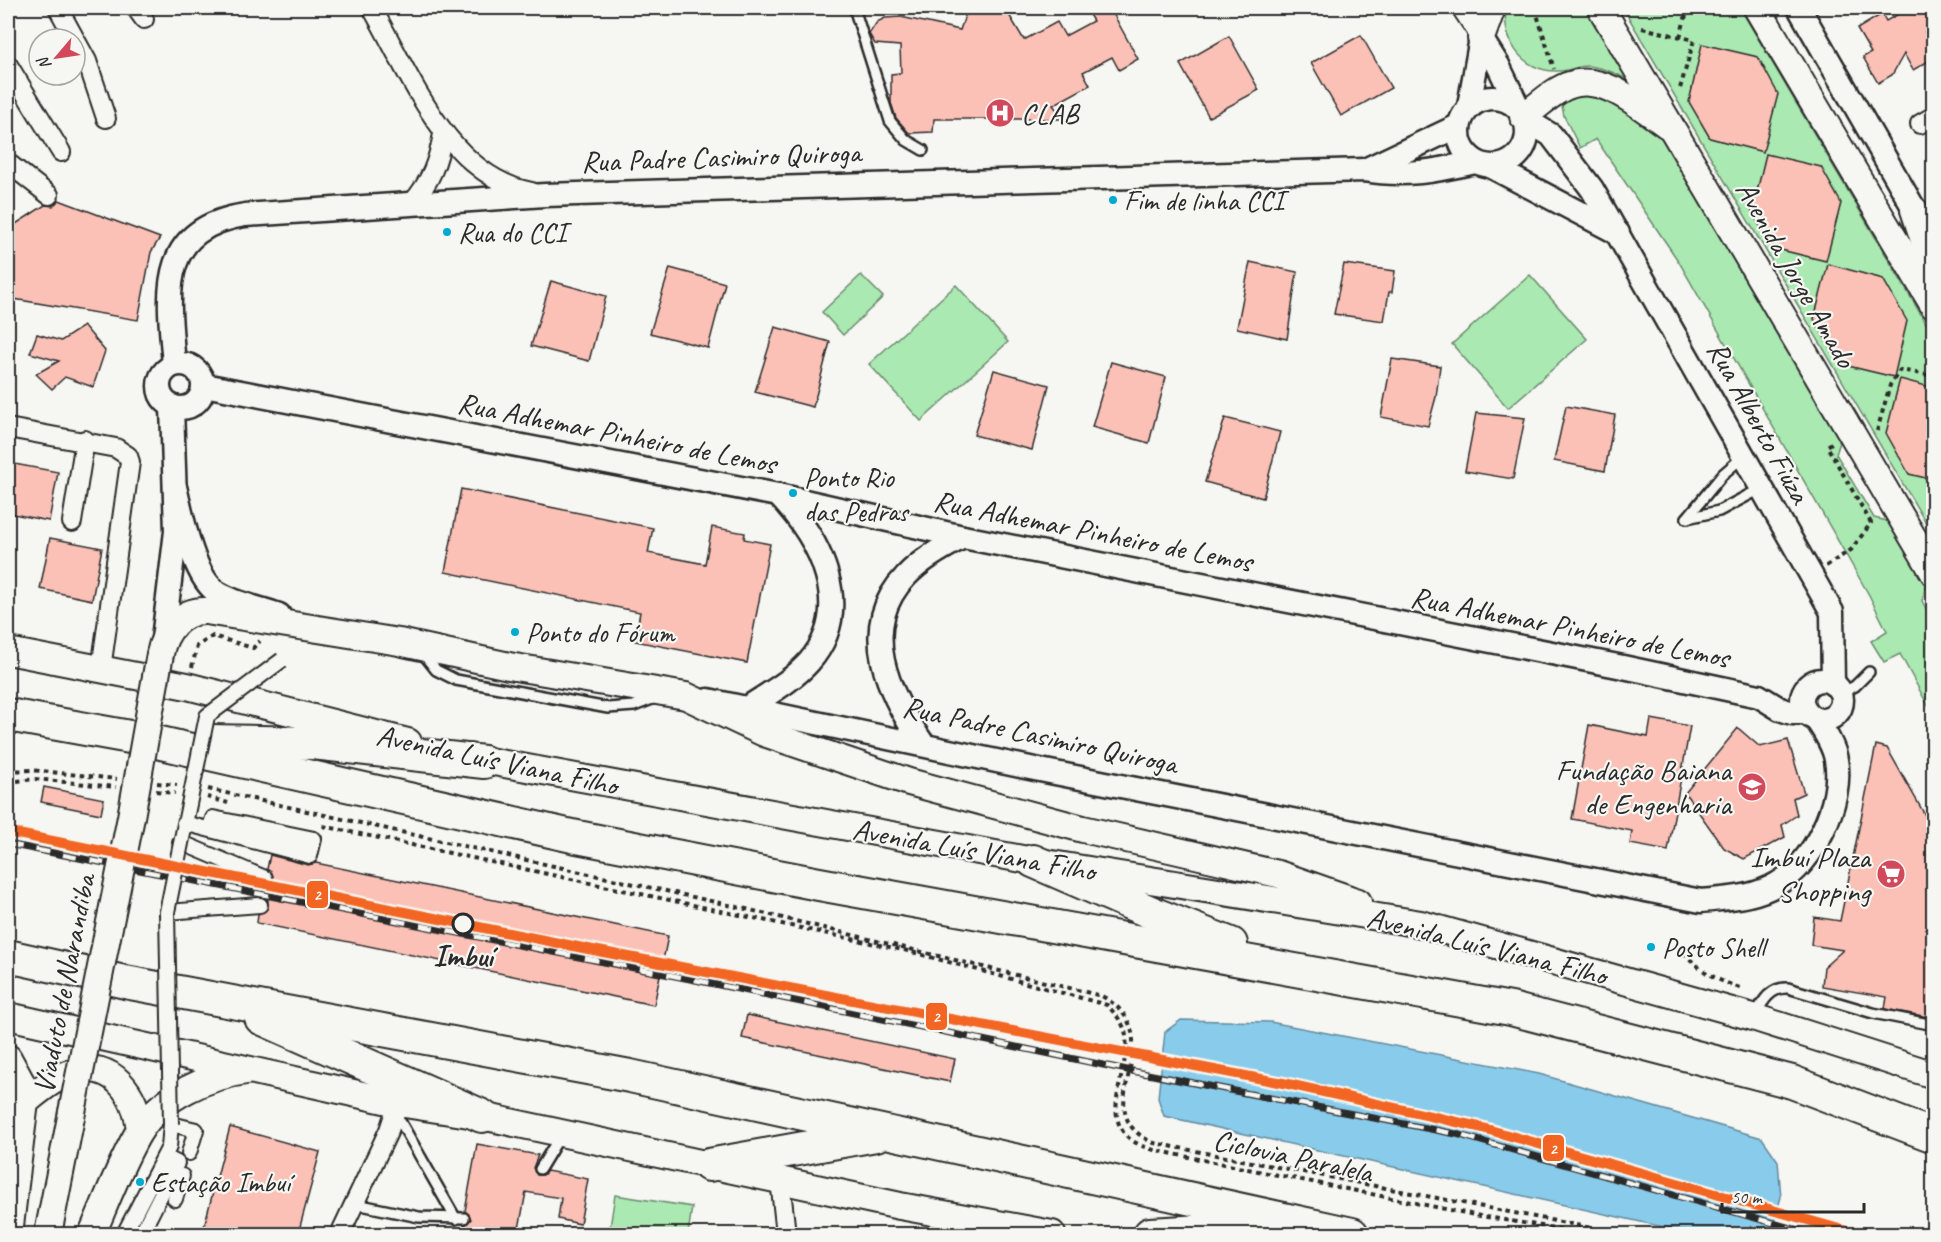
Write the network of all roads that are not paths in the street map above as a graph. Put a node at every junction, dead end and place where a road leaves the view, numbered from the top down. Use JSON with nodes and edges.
{"nodes":[{"id":1,"x":58,"y":8,"type":"edge"},
{"id":2,"x":372,"y":8,"type":"edge"},
{"id":3,"x":854,"y":8,"type":"edge"},
{"id":4,"x":1461,"y":8,"type":"edge"},
{"id":5,"x":1492,"y":8,"type":"edge"},
{"id":6,"x":1601,"y":8,"type":"edge"},
{"id":7,"x":1757,"y":8,"type":"edge"},
{"id":8,"x":1799,"y":8,"type":"edge"},
{"id":9,"x":1481,"y":38,"type":"junction"},
{"id":10,"x":8,"y":65,"type":"edge"},
{"id":11,"x":1523,"y":115,"type":"junction"},
{"id":12,"x":1464,"y":116,"type":"junction"},
{"id":13,"x":106,"y":118,"type":"dead end"},
{"id":14,"x":1674,"y":130,"type":"junction"},
{"id":15,"x":443,"y":134,"type":"junction"},
{"id":16,"x":923,"y":150,"type":"dead end"},
{"id":17,"x":61,"y":152,"type":"dead end"},
{"id":18,"x":8,"y":163,"type":"edge"},
{"id":19,"x":1484,"y":164,"type":"junction"},
{"id":20,"x":1365,"y":170,"type":"junction"},
{"id":21,"x":49,"y":195,"type":"dead end"},
{"id":22,"x":545,"y":195,"type":"junction"},
{"id":23,"x":412,"y":203,"type":"junction"},
{"id":24,"x":1914,"y":210,"type":"junction"},
{"id":25,"x":1618,"y":233,"type":"junction"},
{"id":26,"x":1934,"y":243,"type":"edge"},
{"id":27,"x":1934,"y":270,"type":"edge"},
{"id":28,"x":1934,"y":306,"type":"edge"},
{"id":29,"x":181,"y":364,"type":"junction"},
{"id":30,"x":204,"y":385,"type":"junction"},
{"id":31,"x":179,"y":407,"type":"junction"},
{"id":32,"x":8,"y":428,"type":"edge"},
{"id":33,"x":85,"y":440,"type":"junction"},
{"id":34,"x":1744,"y":455,"type":"junction"},
{"id":35,"x":175,"y":488,"type":"junction"},
{"id":36,"x":1762,"y":488,"type":"junction"},
{"id":37,"x":778,"y":495,"type":"junction"},
{"id":38,"x":72,"y":522,"type":"dead end"},
{"id":39,"x":963,"y":537,"type":"junction"},
{"id":40,"x":1934,"y":573,"type":"edge"},
{"id":41,"x":332,"y":631,"type":"junction"},
{"id":42,"x":161,"y":646,"type":"junction"},
{"id":43,"x":8,"y":651,"type":"edge"},
{"id":44,"x":282,"y":660,"type":"dead end"},
{"id":45,"x":101,"y":669,"type":"junction"},
{"id":46,"x":1869,"y":672,"type":"dead end"},
{"id":47,"x":1822,"y":688,"type":"junction"},
{"id":48,"x":677,"y":694,"type":"junction"},
{"id":49,"x":1759,"y":696,"type":"junction"},
{"id":50,"x":747,"y":708,"type":"junction"},
{"id":51,"x":8,"y":715,"type":"edge"},
{"id":52,"x":1811,"y":716,"type":"junction"},
{"id":53,"x":152,"y":741,"type":"junction"},
{"id":54,"x":924,"y":744,"type":"junction"},
{"id":55,"x":484,"y":762,"type":"junction"},
{"id":56,"x":215,"y":821,"type":"dead end"},
{"id":57,"x":184,"y":823,"type":"junction"},
{"id":58,"x":180,"y":842,"type":"junction"},
{"id":59,"x":1034,"y":861,"type":"junction"},
{"id":60,"x":265,"y":878,"type":"dead end"},
{"id":61,"x":260,"y":905,"type":"dead end"},
{"id":62,"x":167,"y":912,"type":"junction"},
{"id":63,"x":1421,"y":924,"type":"junction"},
{"id":64,"x":8,"y":956,"type":"edge"},
{"id":65,"x":1296,"y":969,"type":"junction"},
{"id":66,"x":222,"y":1000,"type":"junction"},
{"id":67,"x":8,"y":1016,"type":"edge"},
{"id":68,"x":1753,"y":1017,"type":"junction"},
{"id":69,"x":1934,"y":1025,"type":"edge"},
{"id":70,"x":8,"y":1058,"type":"edge"},
{"id":71,"x":1934,"y":1059,"type":"edge"},
{"id":72,"x":1904,"y":1066,"type":"junction"},
{"id":73,"x":255,"y":1070,"type":"junction"},
{"id":74,"x":1934,"y":1075,"type":"edge"},
{"id":75,"x":25,"y":1102,"type":"junction"},
{"id":76,"x":397,"y":1108,"type":"junction"},
{"id":77,"x":1868,"y":1111,"type":"junction"},
{"id":78,"x":1934,"y":1112,"type":"edge"},
{"id":79,"x":482,"y":1116,"type":"junction"},
{"id":80,"x":171,"y":1124,"type":"junction"},
{"id":81,"x":140,"y":1130,"type":"junction"},
{"id":82,"x":896,"y":1132,"type":"junction"},
{"id":83,"x":561,"y":1133,"type":"junction"},
{"id":84,"x":1934,"y":1136,"type":"edge"},
{"id":85,"x":189,"y":1153,"type":"dead end"},
{"id":86,"x":709,"y":1165,"type":"junction"},
{"id":87,"x":540,"y":1169,"type":"dead end"},
{"id":88,"x":182,"y":1176,"type":"dead end"},
{"id":89,"x":780,"y":1180,"type":"junction"},
{"id":90,"x":175,"y":1199,"type":"dead end"},
{"id":91,"x":356,"y":1204,"type":"junction"},
{"id":92,"x":144,"y":1217,"type":"dead end"},
{"id":93,"x":1308,"y":1225,"type":"junction"},
{"id":94,"x":9,"y":1234,"type":"edge"},
{"id":95,"x":48,"y":1234,"type":"edge"},
{"id":96,"x":92,"y":1234,"type":"edge"},
{"id":97,"x":124,"y":1234,"type":"edge"},
{"id":98,"x":141,"y":1234,"type":"edge"},
{"id":99,"x":340,"y":1234,"type":"edge"},
{"id":100,"x":786,"y":1234,"type":"edge"},
{"id":101,"x":1052,"y":1234,"type":"edge"},
{"id":102,"x":1150,"y":1234,"type":"edge"},
{"id":103,"x":1352,"y":1234,"type":"edge"}],
"edges":[{"from":1,"to":13,"type":"street"},
{"from":2,"to":15,"type":"street"},
{"from":3,"to":16,"type":"lane"},
{"from":4,"to":9,"type":"street"},
{"from":5,"to":9,"type":"main road"},
{"from":6,"to":14,"type":"main road","name":"Avenida Jorge Amado"},
{"from":7,"to":28,"type":"main road"},
{"from":8,"to":24,"type":"street"},
{"from":9,"to":11,"type":"street"},
{"from":9,"to":12,"type":"street"},
{"from":10,"to":17,"type":"street"},
{"from":11,"to":12,"type":"street"},
{"from":11,"to":14,"type":"main road"},
{"from":11,"to":19,"type":"street"},
{"from":11,"to":25,"type":"street","name":"Rua Alberto Fiúza"},
{"from":12,"to":19,"type":"street"},
{"from":12,"to":20,"type":"street","name":"Rua Padre Casimiro Quiroga"},
{"from":14,"to":40,"type":"main road","name":"Avenida Jorge Amado"},
{"from":15,"to":22,"type":"street"},
{"from":15,"to":23,"type":"street"},
{"from":18,"to":21,"type":"street"},
{"from":19,"to":20,"type":"street","name":"Rua Padre Casimiro Quiroga"},
{"from":19,"to":25,"type":"street"},
{"from":20,"to":22,"type":"street","name":"Rua Padre Casimiro Quiroga"},
{"from":22,"to":23,"type":"street","name":"Rua Padre Casimiro Quiroga"},
{"from":23,"to":29,"type":"street","name":"Rua Padre Casimiro Quiroga"},
{"from":24,"to":26,"type":"street"},
{"from":24,"to":27,"type":"main road"},
{"from":25,"to":34,"type":"street","name":"Rua Alberto Fiúza"},
{"from":29,"to":30,"type":"street"},
{"from":29,"to":31,"type":"street"},
{"from":30,"to":31,"type":"street"},
{"from":30,"to":37,"type":"street","name":"Rua Adhemar Pinheiro de Lemos"},
{"from":31,"to":35,"type":"street","name":"Rua Padre Casimiro Quiroga"},
{"from":32,"to":33,"type":"street"},
{"from":33,"to":38,"type":"street"},
{"from":33,"to":45,"type":"street"},
{"from":34,"to":36,"type":"street","name":"Rua Alberto Fiúza"},
{"from":34,"to":36,"type":"lane"},
{"from":35,"to":41,"type":"street","name":"Rua Padre Casimiro Quiroga"},
{"from":35,"to":42,"type":"street","name":"Rua Padre Casimiro Quiroga"},
{"from":36,"to":47,"type":"street","name":"Rua Alberto Fiúza"},
{"from":37,"to":39,"type":"street","name":"Rua Adhemar Pinheiro de Lemos"},
{"from":37,"to":50,"type":"street"},
{"from":39,"to":49,"type":"street","name":"Rua Adhemar Pinheiro de Lemos"},
{"from":39,"to":54,"type":"street"},
{"from":41,"to":42,"type":"main road"},
{"from":41,"to":48,"type":"main road","name":"Rua Padre Casimiro Quiroga"},
{"from":42,"to":95,"type":"main road","name":"Viaduto de Narandiba","bridge":true},
{"from":43,"to":45,"type":"main road","name":"Avenida Luís Viana Filho"},
{"from":44,"to":57,"type":"street","bridge":true},
{"from":45,"to":55,"type":"main road","name":"Avenida Luís Viana Filho"},
{"from":46,"to":47,"type":"lane"},
{"from":47,"to":49,"type":"street","name":"Rua Adhemar Pinheiro de Lemos"},
{"from":47,"to":52,"type":"street","name":"Rua Alberto Fiúza"},
{"from":47,"to":52,"type":"street"},
{"from":48,"to":50,"type":"street","name":"Rua Padre Casimiro Quiroga"},
{"from":48,"to":63,"type":"main road"},
{"from":49,"to":52,"type":"street","name":"Rua Adhemar Pinheiro de Lemos"},
{"from":50,"to":54,"type":"street","name":"Rua Padre Casimiro Quiroga"},
{"from":51,"to":53,"type":"highway","name":"Avenida Luís Viana Filho"},
{"from":52,"to":54,"type":"street","name":"Rua Padre Casimiro Quiroga"},
{"from":53,"to":55,"type":"highway"},
{"from":53,"to":65,"type":"highway","name":"Avenida Luís Viana Filho"},
{"from":55,"to":59,"type":"main road","name":"Avenida Luís Viana Filho"},
{"from":56,"to":57,"type":"street","bridge":true},
{"from":57,"to":58,"type":"street","bridge":true},
{"from":58,"to":60,"type":"street"},
{"from":58,"to":62,"type":"street","bridge":true},
{"from":59,"to":63,"type":"main road","name":"Avenida Luís Viana Filho"},
{"from":59,"to":65,"type":"highway"},
{"from":61,"to":62,"type":"street"},
{"from":62,"to":80,"type":"street","bridge":true},
{"from":63,"to":68,"type":"main road","name":"Avenida Luís Viana Filho"},
{"from":64,"to":66,"type":"highway"},
{"from":65,"to":77,"type":"highway","name":"Avenida Luís Viana Filho"},
{"from":66,"to":79,"type":"highway"},
{"from":66,"to":82,"type":"highway"},
{"from":67,"to":73,"type":"main road"},
{"from":68,"to":69,"type":"lane"},
{"from":68,"to":72,"type":"main road","name":"Avenida Luís Viana Filho"},
{"from":70,"to":75,"type":"main road"},
{"from":71,"to":72,"type":"main road"},
{"from":72,"to":74,"type":"main road","name":"Avenida Luís Viana Filho"},
{"from":73,"to":76,"type":"main road"},
{"from":73,"to":81,"type":"main road"},
{"from":75,"to":81,"type":"main road"},
{"from":75,"to":94,"type":"main road"},
{"from":76,"to":79,"type":"main road"},
{"from":76,"to":91,"type":"street"},
{"from":76,"to":91,"type":"lane"},
{"from":77,"to":78,"type":"highway"},
{"from":77,"to":84,"type":"highway","name":"Avenida Luís Viana Filho"},
{"from":79,"to":83,"type":"main road"},
{"from":80,"to":85,"type":"street"},
{"from":80,"to":97,"type":"street"},
{"from":81,"to":96,"type":"main road"},
{"from":82,"to":86,"type":"highway"},
{"from":82,"to":93,"type":"highway"},
{"from":83,"to":86,"type":"main road"},
{"from":83,"to":87,"type":"lane"},
{"from":86,"to":89,"type":"main road"},
{"from":88,"to":90,"type":"street"},
{"from":89,"to":100,"type":"street"},
{"from":89,"to":101,"type":"main road"},
{"from":91,"to":99,"type":"street"},
{"from":92,"to":98,"type":"street"},
{"from":93,"to":102,"type":"highway"},
{"from":93,"to":103,"type":"highway"}]}
